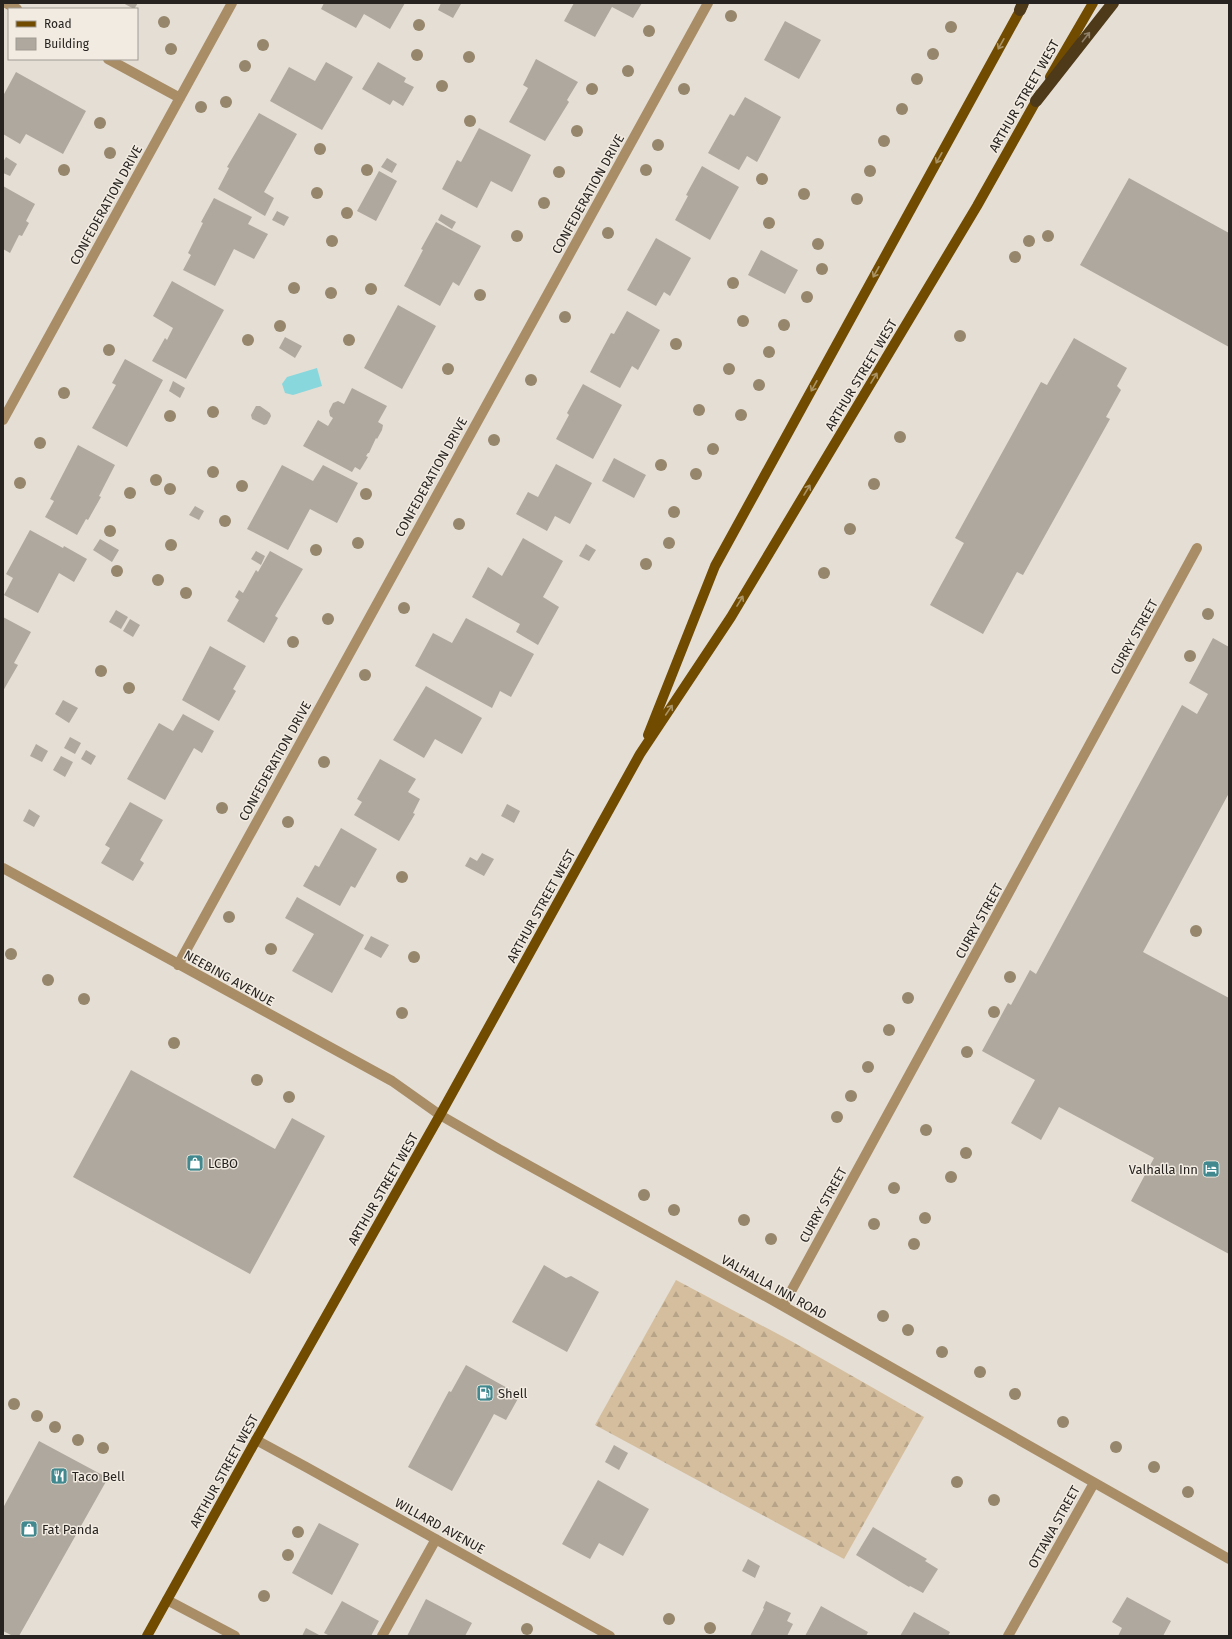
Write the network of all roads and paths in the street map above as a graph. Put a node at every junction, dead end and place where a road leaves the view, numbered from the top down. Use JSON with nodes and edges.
{"nodes":[{"id":1,"x":6,"y":3,"type":"edge"},
{"id":2,"x":232,"y":3,"type":"edge"},
{"id":3,"x":708,"y":3,"type":"edge"},
{"id":4,"x":1093,"y":3,"type":"edge"},
{"id":5,"x":1113,"y":3,"type":"edge"},
{"id":6,"x":1022,"y":5,"type":"edge"},
{"id":7,"x":15,"y":8,"type":"edge"},
{"id":8,"x":110,"y":60,"type":"edge"},
{"id":9,"x":180,"y":98,"type":"junction"},
{"id":10,"x":1036,"y":101,"type":"junction"},
{"id":11,"x":3,"y":420,"type":"edge"},
{"id":12,"x":1197,"y":548,"type":"dead end"},
{"id":13,"x":640,"y":754,"type":"junction"},
{"id":14,"x":3,"y":868,"type":"edge"},
{"id":15,"x":178,"y":965,"type":"junction"},
{"id":16,"x":440,"y":1115,"type":"junction"},
{"id":17,"x":782,"y":1306,"type":"junction"},
{"id":18,"x":256,"y":1440,"type":"junction"},
{"id":19,"x":1094,"y":1483,"type":"junction"},
{"id":20,"x":436,"y":1539,"type":"junction"},
{"id":21,"x":1229,"y":1559,"type":"edge"},
{"id":22,"x":167,"y":1600,"type":"junction"},
{"id":23,"x":147,"y":1636,"type":"edge"},
{"id":24,"x":235,"y":1636,"type":"edge"},
{"id":25,"x":382,"y":1636,"type":"edge"},
{"id":26,"x":610,"y":1636,"type":"edge"},
{"id":27,"x":1008,"y":1636,"type":"edge"}],
"edges":[{"from":1,"to":7,"type":"street"},
{"from":2,"to":9,"type":"street","name":"CONFEDERATION DRIVE"},
{"from":3,"to":15,"type":"street","name":"CONFEDERATION DRIVE"},
{"from":4,"to":10,"type":"main road","name":"ARTHUR STREET WEST"},
{"from":10,"to":5,"type":"highway","one_way":true},
{"from":6,"to":13,"type":"main road","name":"ARTHUR STREET WEST","one_way":true},
{"from":8,"to":9,"type":"street"},
{"from":9,"to":11,"type":"street","name":"CONFEDERATION DRIVE"},
{"from":13,"to":10,"type":"main road","name":"ARTHUR STREET WEST","one_way":true},
{"from":12,"to":17,"type":"street","name":"CURRY STREET"},
{"from":13,"to":16,"type":"main road","name":"ARTHUR STREET WEST"},
{"from":14,"to":15,"type":"street","name":"NEEBING AVENUE"},
{"from":15,"to":16,"type":"street","name":"NEEBING AVENUE"},
{"from":16,"to":17,"type":"street","name":"VALHALLA INN ROAD"},
{"from":16,"to":18,"type":"main road","name":"ARTHUR STREET WEST"},
{"from":17,"to":19,"type":"street","name":"VALHALLA INN ROAD"},
{"from":18,"to":20,"type":"street","name":"WILLARD AVENUE"},
{"from":18,"to":22,"type":"main road","name":"ARTHUR STREET WEST"},
{"from":19,"to":21,"type":"street","name":"OTTAWA STREET"},
{"from":19,"to":27,"type":"street","name":"OTTAWA STREET"},
{"from":20,"to":25,"type":"street"},
{"from":20,"to":26,"type":"street","name":"WILLARD AVENUE"},
{"from":22,"to":23,"type":"main road","name":"ARTHUR STREET WEST"},
{"from":22,"to":24,"type":"street"}]}
